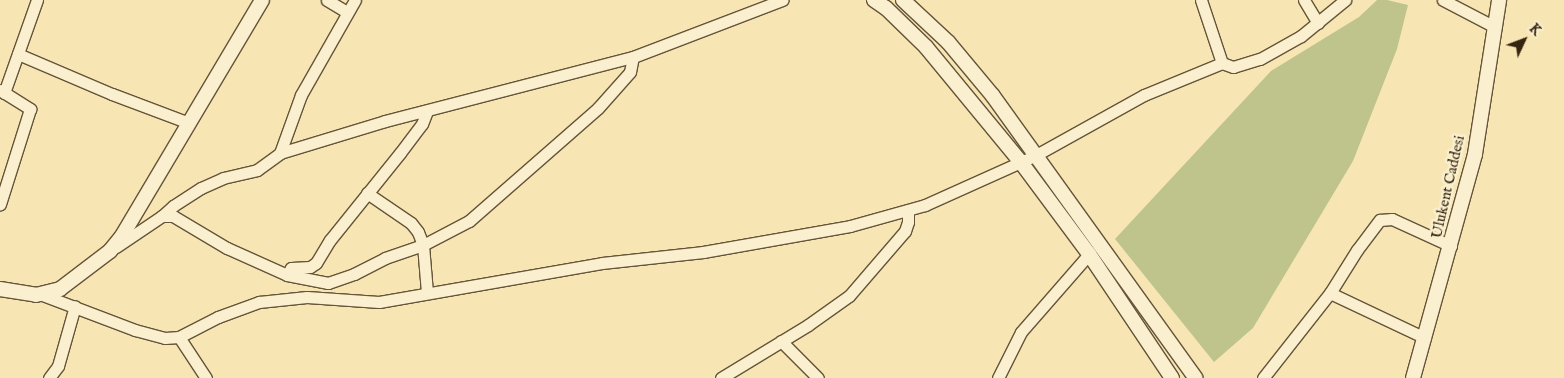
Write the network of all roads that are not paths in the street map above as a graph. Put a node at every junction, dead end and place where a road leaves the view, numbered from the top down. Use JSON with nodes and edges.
{"nodes":[{"id":1,"x":37,"y":0,"type":"edge"},
{"id":2,"x":262,"y":0,"type":"edge"},
{"id":3,"x":327,"y":0,"type":"edge"},
{"id":4,"x":355,"y":0,"type":"edge"},
{"id":5,"x":782,"y":0,"type":"edge"},
{"id":6,"x":874,"y":0,"type":"edge"},
{"id":7,"x":903,"y":0,"type":"edge"},
{"id":8,"x":1201,"y":0,"type":"edge"},
{"id":9,"x":1304,"y":0,"type":"edge"},
{"id":10,"x":1346,"y":0,"type":"edge"},
{"id":11,"x":1444,"y":0,"type":"edge"},
{"id":12,"x":1499,"y":0,"type":"edge"},
{"id":13,"x":348,"y":12,"type":"junction"},
{"id":14,"x":1318,"y":23,"type":"junction"},
{"id":15,"x":1493,"y":26,"type":"junction"},
{"id":16,"x":18,"y":54,"type":"junction"},
{"id":17,"x":633,"y":57,"type":"junction"},
{"id":18,"x":1222,"y":63,"type":"junction"},
{"id":19,"x":2,"y":92,"type":"edge"},
{"id":20,"x":427,"y":110,"type":"junction"},
{"id":21,"x":189,"y":123,"type":"junction"},
{"id":22,"x":280,"y":153,"type":"junction"},
{"id":23,"x":1036,"y":155,"type":"junction"},
{"id":24,"x":1020,"y":161,"type":"junction"},
{"id":25,"x":367,"y":193,"type":"junction"},
{"id":26,"x":0,"y":204,"type":"edge"},
{"id":27,"x":908,"y":210,"type":"junction"},
{"id":28,"x":162,"y":216,"type":"junction"},
{"id":29,"x":423,"y":245,"type":"junction"},
{"id":30,"x":1451,"y":246,"type":"junction"},
{"id":31,"x":110,"y":251,"type":"junction"},
{"id":32,"x":1089,"y":254,"type":"junction"},
{"id":33,"x":287,"y":275,"type":"junction"},
{"id":34,"x":0,"y":289,"type":"edge"},
{"id":35,"x":427,"y":293,"type":"junction"},
{"id":36,"x":1330,"y":293,"type":"junction"},
{"id":37,"x":40,"y":294,"type":"junction"},
{"id":38,"x":75,"y":306,"type":"junction"},
{"id":39,"x":180,"y":337,"type":"junction"},
{"id":40,"x":1425,"y":338,"type":"junction"},
{"id":41,"x":781,"y":341,"type":"junction"},
{"id":42,"x":49,"y":378,"type":"edge"},
{"id":43,"x":206,"y":378,"type":"edge"},
{"id":44,"x":721,"y":378,"type":"edge"},
{"id":45,"x":818,"y":378,"type":"edge"},
{"id":46,"x":998,"y":378,"type":"edge"},
{"id":47,"x":1172,"y":378,"type":"edge"},
{"id":48,"x":1196,"y":378,"type":"edge"},
{"id":49,"x":1263,"y":378,"type":"edge"},
{"id":50,"x":1413,"y":378,"type":"edge"}],
"edges":[{"from":1,"to":16,"type":"street"},
{"from":2,"to":21,"type":"street"},
{"from":3,"to":13,"type":"street"},
{"from":4,"to":13,"type":"street"},
{"from":5,"to":17,"type":"street"},
{"from":6,"to":24,"type":"street"},
{"from":7,"to":23,"type":"street"},
{"from":8,"to":18,"type":"street"},
{"from":9,"to":14,"type":"street"},
{"from":10,"to":14,"type":"street"},
{"from":11,"to":15,"type":"street"},
{"from":12,"to":15,"type":"street","name":"Ulukent Caddesi"},
{"from":13,"to":22,"type":"street"},
{"from":14,"to":18,"type":"street"},
{"from":15,"to":30,"type":"street","name":"Ulukent Caddesi"},
{"from":16,"to":19,"type":"street"},
{"from":16,"to":21,"type":"street"},
{"from":17,"to":20,"type":"street"},
{"from":17,"to":29,"type":"street"},
{"from":18,"to":23,"type":"street"},
{"from":19,"to":26,"type":"street"},
{"from":20,"to":22,"type":"street"},
{"from":20,"to":25,"type":"street"},
{"from":21,"to":31,"type":"street"},
{"from":22,"to":28,"type":"street"},
{"from":23,"to":24,"type":"street"},
{"from":23,"to":48,"type":"street"},
{"from":24,"to":27,"type":"street"},
{"from":24,"to":32,"type":"street"},
{"from":25,"to":29,"type":"street"},
{"from":25,"to":33,"type":"street"},
{"from":27,"to":35,"type":"street"},
{"from":27,"to":41,"type":"street"},
{"from":28,"to":31,"type":"street"},
{"from":28,"to":33,"type":"street"},
{"from":29,"to":33,"type":"street"},
{"from":29,"to":35,"type":"street"},
{"from":30,"to":36,"type":"street"},
{"from":30,"to":40,"type":"street","name":"Ulukent Caddesi"},
{"from":31,"to":37,"type":"street"},
{"from":32,"to":46,"type":"street"},
{"from":32,"to":47,"type":"street"},
{"from":34,"to":37,"type":"street"},
{"from":35,"to":39,"type":"street"},
{"from":36,"to":40,"type":"street"},
{"from":36,"to":49,"type":"street"},
{"from":37,"to":38,"type":"street"},
{"from":38,"to":39,"type":"street"},
{"from":38,"to":42,"type":"street"},
{"from":39,"to":43,"type":"street"},
{"from":40,"to":50,"type":"street","name":"Ulukent Caddesi"},
{"from":41,"to":44,"type":"street"},
{"from":41,"to":45,"type":"street"}]}
